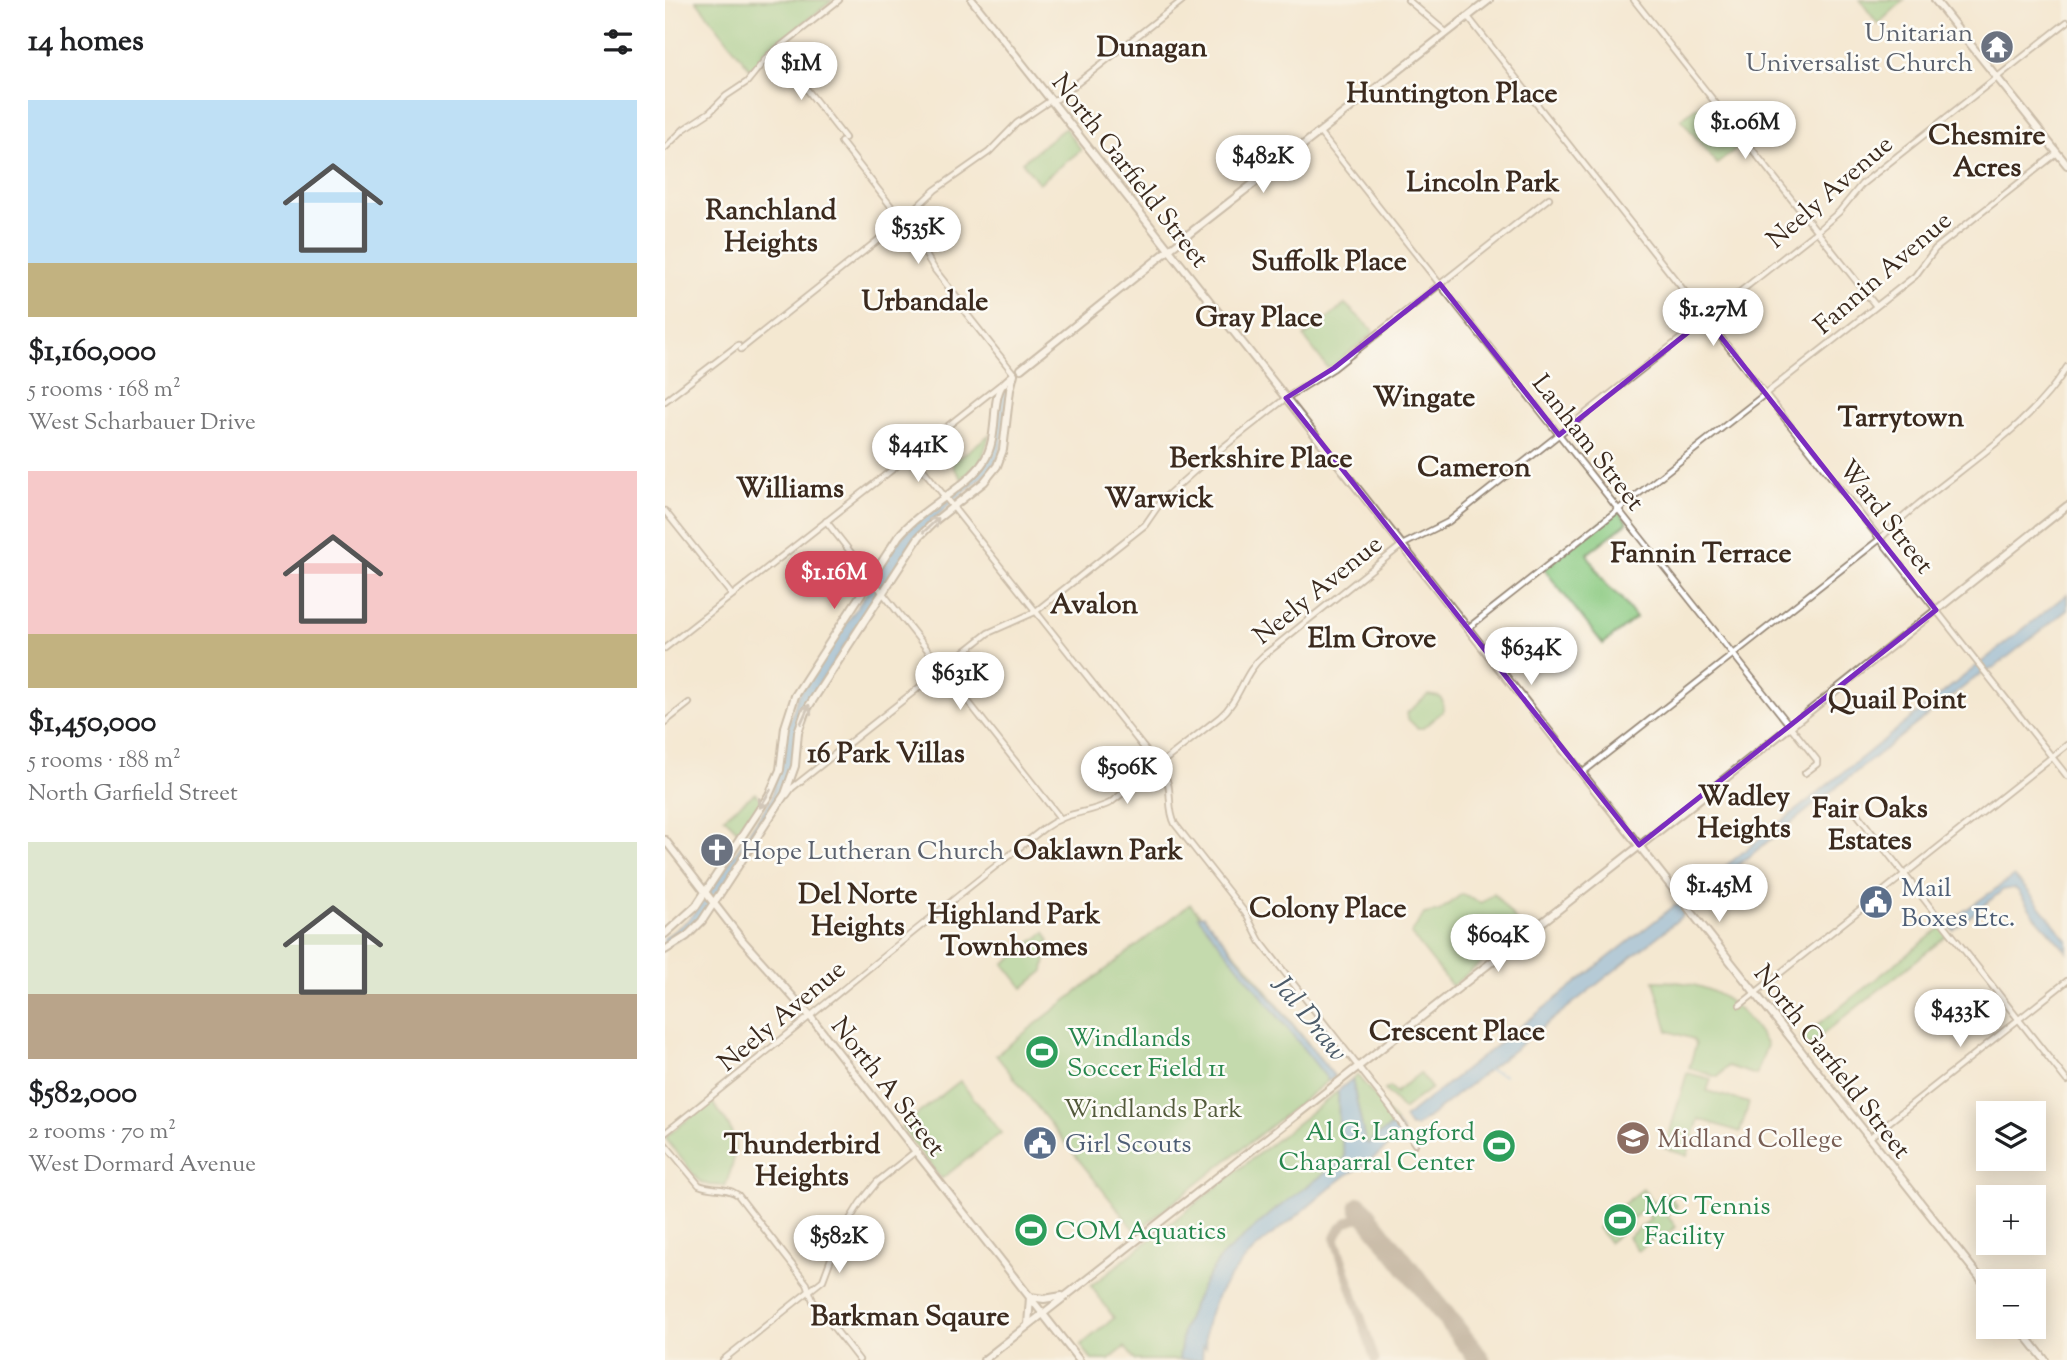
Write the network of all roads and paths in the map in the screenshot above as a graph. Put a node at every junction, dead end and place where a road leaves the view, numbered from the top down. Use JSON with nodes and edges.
{"nodes":[{"id":1,"x":839,"y":0,"type":"edge"},
{"id":2,"x":972,"y":0,"type":"edge"},
{"id":3,"x":1183,"y":0,"type":"edge"},
{"id":4,"x":1408,"y":0,"type":"edge"},
{"id":5,"x":1489,"y":0,"type":"edge"},
{"id":6,"x":1634,"y":0,"type":"edge"},
{"id":7,"x":1935,"y":0,"type":"edge"},
{"id":8,"x":1468,"y":17,"type":"junction"},
{"id":9,"x":2067,"y":22,"type":"edge"},
{"id":10,"x":1447,"y":33,"type":"junction"},
{"id":11,"x":776,"y":50,"type":"junction"},
{"id":12,"x":1997,"y":77,"type":"junction"},
{"id":13,"x":1051,"y":100,"type":"junction"},
{"id":14,"x":1320,"y":133,"type":"junction"},
{"id":15,"x":665,"y":148,"type":"edge"},
{"id":16,"x":2057,"y":153,"type":"junction"},
{"id":17,"x":2067,"y":165,"type":"edge"},
{"id":18,"x":1549,"y":198,"type":"dead end"},
{"id":19,"x":902,"y":221,"type":"junction"},
{"id":20,"x":1817,"y":231,"type":"junction"},
{"id":21,"x":1169,"y":250,"type":"junction"},
{"id":22,"x":1440,"y":284,"type":"junction"},
{"id":23,"x":1876,"y":306,"type":"junction"},
{"id":24,"x":1706,"y":318,"type":"junction"},
{"id":25,"x":2067,"y":367,"type":"edge"},
{"id":26,"x":1021,"y":369,"type":"dead end"},
{"id":27,"x":1014,"y":374,"type":"junction"},
{"id":28,"x":1765,"y":394,"type":"junction"},
{"id":29,"x":1286,"y":398,"type":"junction"},
{"id":30,"x":665,"y":401,"type":"edge"},
{"id":31,"x":1559,"y":435,"type":"junction"},
{"id":32,"x":911,"y":454,"type":"junction"},
{"id":33,"x":945,"y":497,"type":"junction"},
{"id":34,"x":952,"y":506,"type":"junction"},
{"id":35,"x":2067,"y":506,"type":"edge"},
{"id":36,"x":1618,"y":510,"type":"junction"},
{"id":37,"x":665,"y":511,"type":"edge"},
{"id":38,"x":825,"y":521,"type":"junction"},
{"id":39,"x":1879,"y":539,"type":"junction"},
{"id":40,"x":1402,"y":545,"type":"junction"},
{"id":41,"x":872,"y":580,"type":"junction"},
{"id":42,"x":881,"y":592,"type":"junction"},
{"id":43,"x":732,"y":595,"type":"junction"},
{"id":44,"x":1936,"y":610,"type":"junction"},
{"id":45,"x":1035,"y":612,"type":"junction"},
{"id":46,"x":1468,"y":628,"type":"junction"},
{"id":47,"x":665,"y":648,"type":"edge"},
{"id":48,"x":1733,"y":655,"type":"junction"},
{"id":49,"x":942,"y":669,"type":"junction"},
{"id":50,"x":689,"y":703,"type":"dead end"},
{"id":51,"x":665,"y":722,"type":"edge"},
{"id":52,"x":1790,"y":727,"type":"junction"},
{"id":53,"x":2067,"y":745,"type":"edge"},
{"id":54,"x":2052,"y":757,"type":"junction"},
{"id":55,"x":1158,"y":766,"type":"junction"},
{"id":56,"x":1582,"y":773,"type":"junction"},
{"id":57,"x":1805,"y":773,"type":"dead end"},
{"id":58,"x":2067,"y":776,"type":"edge"},
{"id":59,"x":780,"y":803,"type":"junction"},
{"id":60,"x":1850,"y":805,"type":"dead end"},
{"id":61,"x":1060,"y":818,"type":"junction"},
{"id":62,"x":665,"y":840,"type":"edge"},
{"id":63,"x":1639,"y":845,"type":"junction"},
{"id":64,"x":1904,"y":874,"type":"junction"},
{"id":65,"x":705,"y":892,"type":"junction"},
{"id":66,"x":714,"y":904,"type":"junction"},
{"id":67,"x":665,"y":934,"type":"edge"},
{"id":68,"x":665,"y":950,"type":"edge"},
{"id":69,"x":2067,"y":981,"type":"edge"},
{"id":70,"x":1755,"y":992,"type":"junction"},
{"id":71,"x":1740,"y":1005,"type":"dead end"},
{"id":72,"x":809,"y":1015,"type":"junction"},
{"id":73,"x":2018,"y":1019,"type":"junction"},
{"id":74,"x":1358,"y":1066,"type":"junction"},
{"id":75,"x":2067,"y":1081,"type":"edge"},
{"id":76,"x":665,"y":1133,"type":"edge"},
{"id":77,"x":1869,"y":1138,"type":"junction"},
{"id":78,"x":665,"y":1144,"type":"edge"},
{"id":79,"x":1415,"y":1144,"type":"dead end"},
{"id":80,"x":916,"y":1151,"type":"junction"},
{"id":81,"x":1976,"y":1273,"type":"edge"},
{"id":82,"x":810,"y":1292,"type":"junction"},
{"id":83,"x":1066,"y":1295,"type":"junction"},
{"id":84,"x":1030,"y":1297,"type":"junction"},
{"id":85,"x":1043,"y":1313,"type":"junction"},
{"id":86,"x":1028,"y":1325,"type":"junction"},
{"id":87,"x":2028,"y":1339,"type":"edge"},
{"id":88,"x":723,"y":1360,"type":"edge"},
{"id":89,"x":859,"y":1360,"type":"edge"},
{"id":90,"x":984,"y":1360,"type":"edge"},
{"id":91,"x":1079,"y":1360,"type":"edge"},
{"id":92,"x":2045,"y":1360,"type":"edge"}],
"edges":[{"from":1,"to":11,"type":"street"},
{"from":2,"to":13,"type":"main road","name":"North Garfield Street"},
{"from":3,"to":13,"type":"street"},
{"from":4,"to":10,"type":"street"},
{"from":5,"to":8,"type":"main road"},
{"from":6,"to":20,"type":"street"},
{"from":7,"to":12,"type":"main road"},
{"from":8,"to":10,"type":"main road"},
{"from":8,"to":24,"type":"street","name":"Ward Street"},
{"from":9,"to":12,"type":"street","name":"Neely Avenue"},
{"from":10,"to":14,"type":"main road"},
{"from":11,"to":15,"type":"street"},
{"from":11,"to":19,"type":"street"},
{"from":12,"to":16,"type":"main road"},
{"from":12,"to":20,"type":"street","name":"Neely Avenue"},
{"from":13,"to":19,"type":"street"},
{"from":13,"to":21,"type":"main road","name":"North Garfield Street"},
{"from":14,"to":21,"type":"main road"},
{"from":14,"to":22,"type":"street","name":"Lanham Street"},
{"from":16,"to":17,"type":"main road"},
{"from":16,"to":23,"type":"street","name":"Fannin Avenue"},
{"from":18,"to":22,"type":"street"},
{"from":19,"to":27,"type":"street"},
{"from":19,"to":30,"type":"street"},
{"from":20,"to":23,"type":"street"},
{"from":20,"to":24,"type":"street","name":"Neely Avenue"},
{"from":21,"to":26,"type":"main road"},
{"from":21,"to":29,"type":"main road","name":"North Garfield Street"},
{"from":22,"to":29,"type":"street"},
{"from":22,"to":31,"type":"street","name":"Lanham Street"},
{"from":23,"to":28,"type":"street","name":"Fannin Avenue"},
{"from":24,"to":28,"type":"street","name":"Ward Street"},
{"from":24,"to":31,"type":"street","name":"Neely Avenue"},
{"from":25,"to":39,"type":"street"},
{"from":27,"to":32,"type":"street"},
{"from":27,"to":33,"type":"main road"},
{"from":27,"to":34,"type":"main road"},
{"from":28,"to":36,"type":"street","name":"Fannin Avenue"},
{"from":28,"to":39,"type":"street","name":"Ward Street"},
{"from":29,"to":40,"type":"main road","name":"North Garfield Street"},
{"from":29,"to":45,"type":"street"},
{"from":31,"to":36,"type":"street","name":"Lanham Street"},
{"from":31,"to":40,"type":"street","name":"Neely Avenue"},
{"from":32,"to":33,"type":"street"},
{"from":32,"to":38,"type":"street"},
{"from":33,"to":34,"type":"street"},
{"from":33,"to":41,"type":"main road"},
{"from":42,"to":34,"type":"main road","one_way":true},
{"from":34,"to":45,"type":"street"},
{"from":35,"to":44,"type":"main road"},
{"from":36,"to":46,"type":"street","name":"Fannin Avenue"},
{"from":36,"to":48,"type":"street","name":"Lanham Street"},
{"from":37,"to":43,"type":"street"},
{"from":38,"to":41,"type":"street"},
{"from":38,"to":43,"type":"street"},
{"from":39,"to":44,"type":"street","name":"Ward Street"},
{"from":39,"to":48,"type":"street"},
{"from":40,"to":46,"type":"main road","name":"North Garfield Street"},
{"from":40,"to":55,"type":"street","name":"Neely Avenue"},
{"from":41,"to":42,"type":"street"},
{"from":41,"to":65,"type":"main road","one_way":true},
{"from":42,"to":49,"type":"street"},
{"from":59,"to":42,"type":"main road","one_way":true},
{"from":43,"to":47,"type":"street"},
{"from":44,"to":52,"type":"main road"},
{"from":44,"to":54,"type":"street","name":"Ward Street"},
{"from":45,"to":49,"type":"street"},
{"from":45,"to":55,"type":"street"},
{"from":46,"to":56,"type":"main road","name":"North Garfield Street"},
{"from":48,"to":52,"type":"street","name":"Lanham Street"},
{"from":48,"to":56,"type":"street"},
{"from":49,"to":59,"type":"street"},
{"from":49,"to":61,"type":"street"},
{"from":50,"to":51,"type":"street"},
{"from":52,"to":57,"type":"street","name":"Lanham Street"},
{"from":52,"to":63,"type":"main road"},
{"from":53,"to":54,"type":"street"},
{"from":54,"to":58,"type":"street","name":"Ward Street"},
{"from":54,"to":64,"type":"street"},
{"from":55,"to":61,"type":"street","name":"Neely Avenue"},
{"from":55,"to":74,"type":"street"},
{"from":56,"to":63,"type":"main road","name":"North Garfield Street"},
{"from":59,"to":66,"type":"main road"},
{"from":60,"to":64,"type":"street"},
{"from":61,"to":72,"type":"street","name":"Neely Avenue"},
{"from":62,"to":65,"type":"main road","name":"North A Street"},
{"from":63,"to":70,"type":"main road","name":"North Garfield Street"},
{"from":63,"to":74,"type":"main road"},
{"from":64,"to":70,"type":"street"},
{"from":64,"to":73,"type":"street"},
{"from":65,"to":66,"type":"main road","name":"North A Street"},
{"from":65,"to":67,"type":"main road"},
{"from":66,"to":68,"type":"main road"},
{"from":66,"to":72,"type":"main road","name":"North A Street"},
{"from":69,"to":73,"type":"street"},
{"from":70,"to":71,"type":"street"},
{"from":70,"to":77,"type":"main road","name":"North Garfield Street"},
{"from":72,"to":76,"type":"street","name":"Neely Avenue"},
{"from":72,"to":80,"type":"main road","name":"North A Street"},
{"from":73,"to":75,"type":"street"},
{"from":73,"to":77,"type":"street"},
{"from":74,"to":79,"type":"street"},
{"from":74,"to":83,"type":"main road"},
{"from":77,"to":81,"type":"main road","name":"North Garfield Street"},
{"from":78,"to":82,"type":"street"},
{"from":80,"to":82,"type":"street"},
{"from":80,"to":84,"type":"main road","name":"North A Street"},
{"from":82,"to":88,"type":"street"},
{"from":82,"to":89,"type":"street"},
{"from":83,"to":84,"type":"main road"},
{"from":83,"to":85,"type":"main road"},
{"from":84,"to":85,"type":"main road","name":"North A Street"},
{"from":84,"to":86,"type":"main road"},
{"from":85,"to":86,"type":"main road"},
{"from":85,"to":91,"type":"main road","name":"North A Street"},
{"from":86,"to":90,"type":"main road"},
{"from":87,"to":92,"type":"main road"}]}
